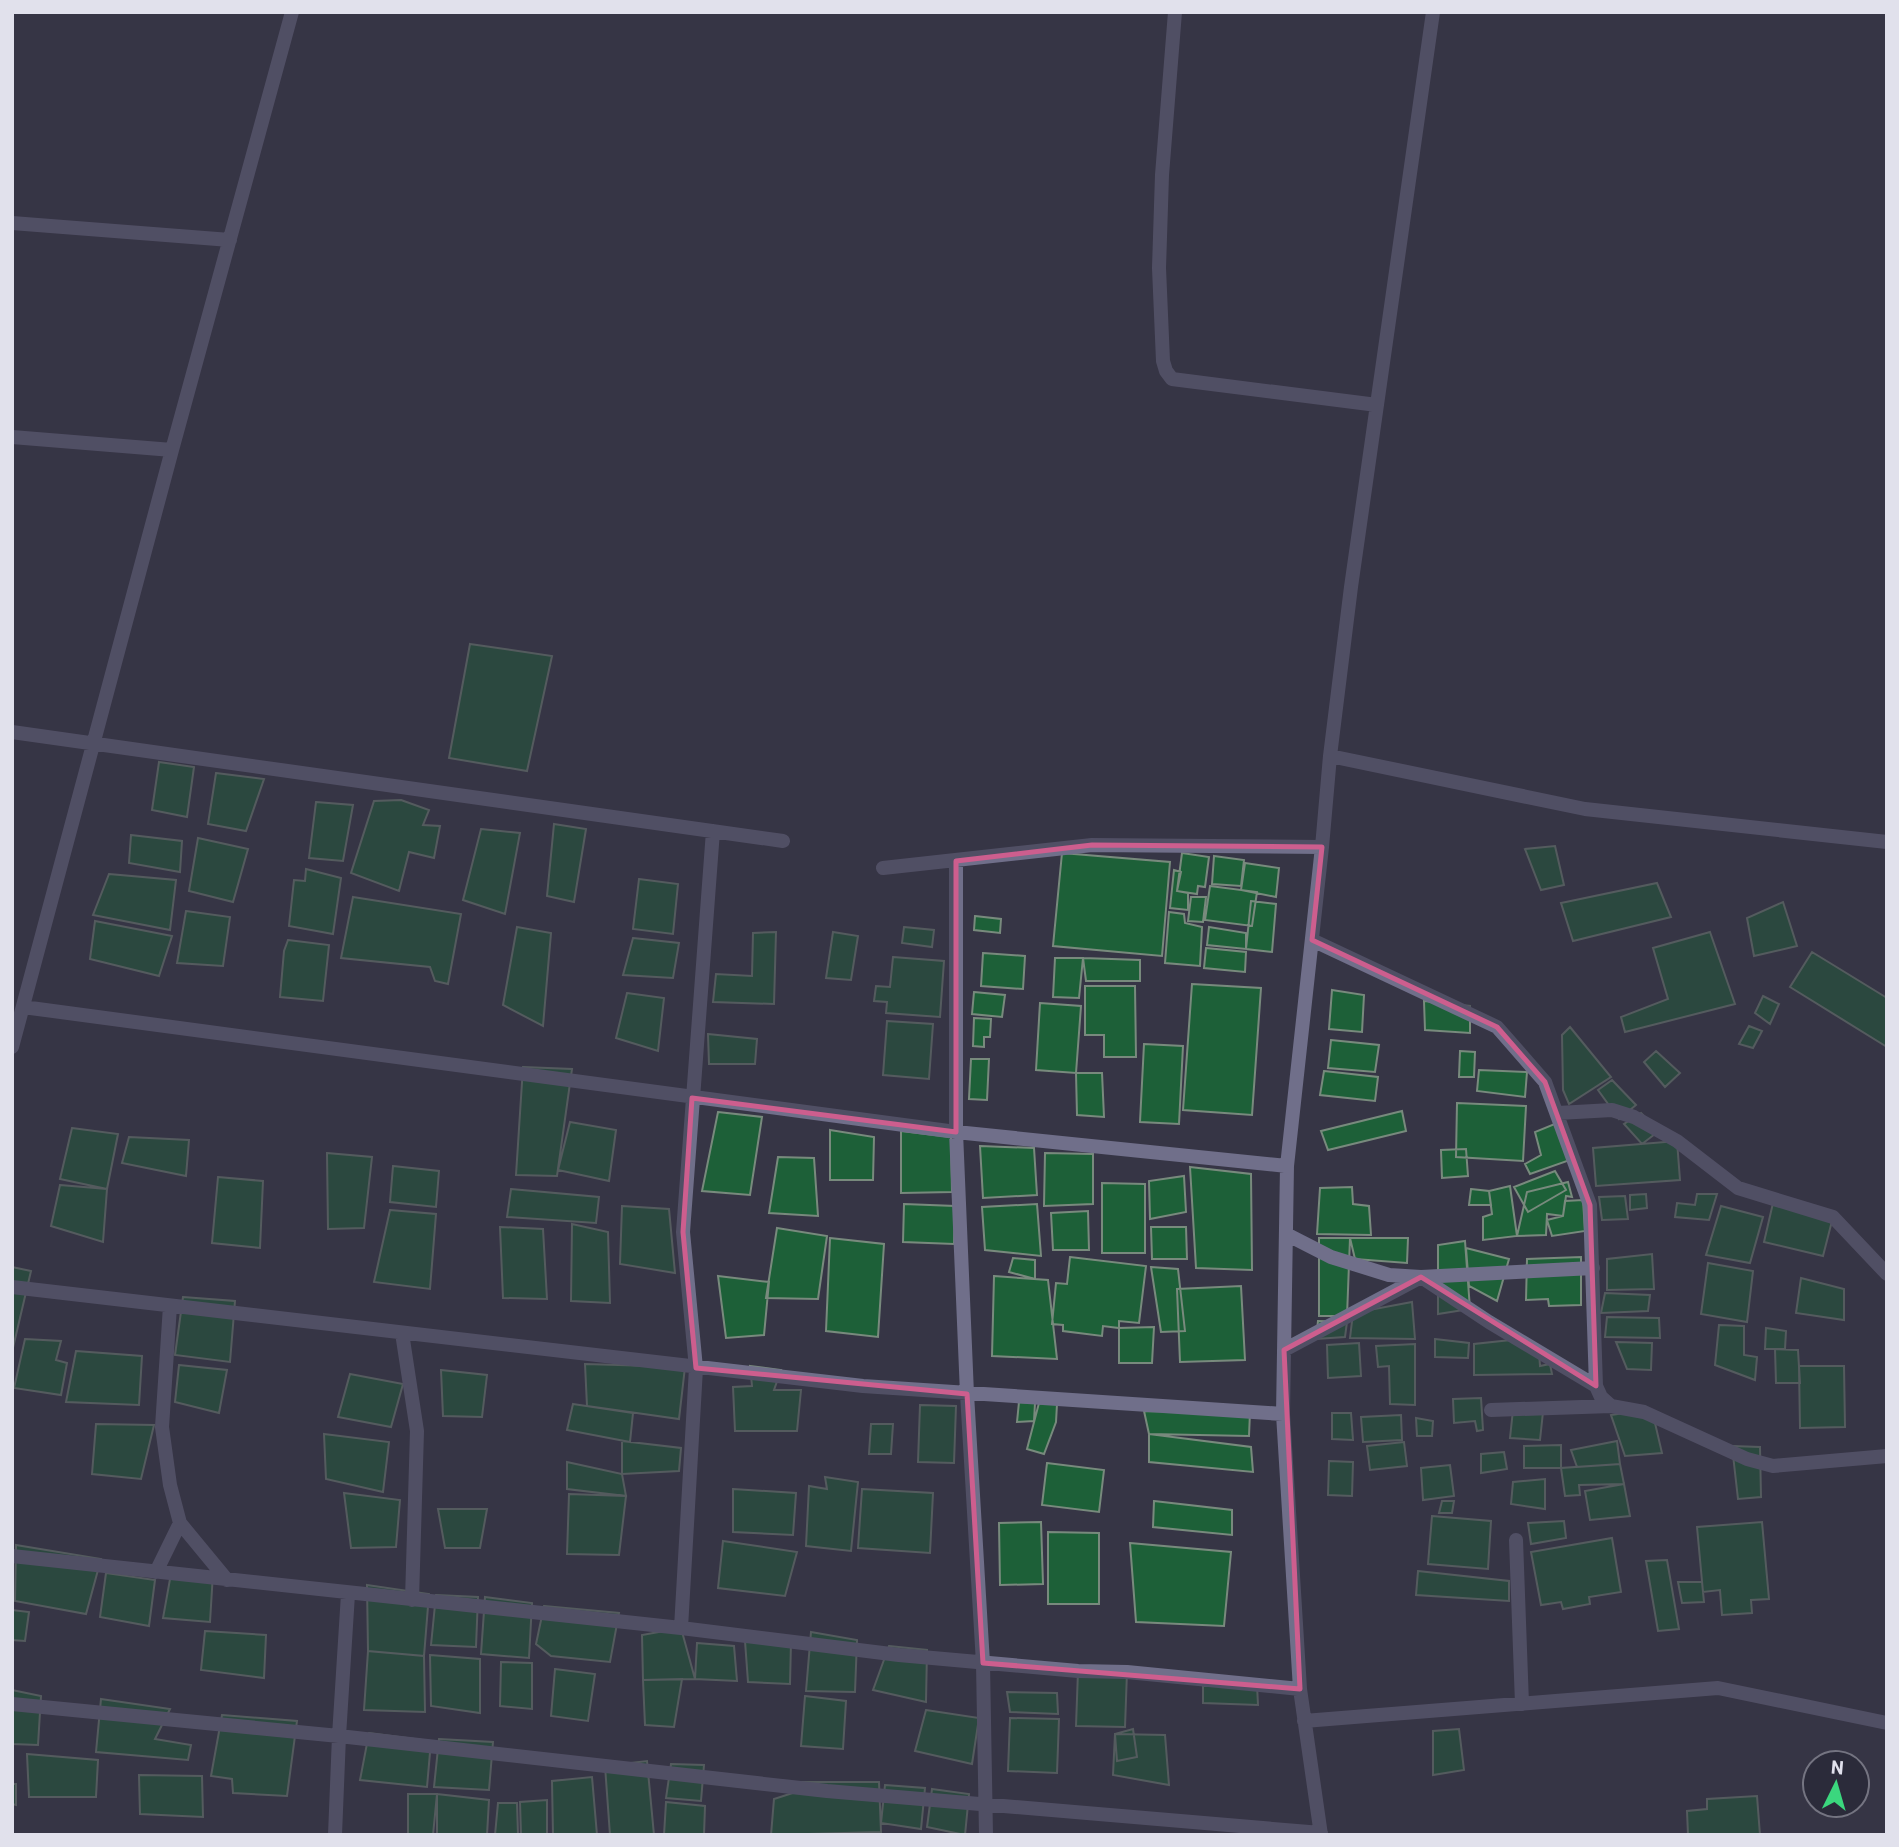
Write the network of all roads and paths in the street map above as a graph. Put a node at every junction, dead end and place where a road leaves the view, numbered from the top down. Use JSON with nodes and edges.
{"nodes":[{"id":1,"x":292,"y":12,"type":"edge"},
{"id":2,"x":1175,"y":12,"type":"edge"},
{"id":3,"x":1433,"y":12,"type":"edge"},
{"id":4,"x":12,"y":223,"type":"edge"},
{"id":5,"x":230,"y":240,"type":"junction"},
{"id":6,"x":1377,"y":405,"type":"junction"},
{"id":7,"x":12,"y":437,"type":"edge"},
{"id":8,"x":172,"y":450,"type":"junction"},
{"id":9,"x":12,"y":732,"type":"edge"},
{"id":10,"x":93,"y":743,"type":"junction"},
{"id":11,"x":1329,"y":755,"type":"junction"},
{"id":12,"x":713,"y":831,"type":"junction"},
{"id":13,"x":783,"y":841,"type":"dead end"},
{"id":14,"x":1887,"y":842,"type":"edge"},
{"id":15,"x":1322,"y":847,"type":"junction"},
{"id":16,"x":956,"y":862,"type":"junction"},
{"id":17,"x":883,"y":868,"type":"dead end"},
{"id":18,"x":1312,"y":940,"type":"junction"},
{"id":19,"x":23,"y":1007,"type":"junction"},
{"id":20,"x":12,"y":1047,"type":"edge"},
{"id":21,"x":692,"y":1098,"type":"junction"},
{"id":22,"x":1558,"y":1113,"type":"junction"},
{"id":23,"x":956,"y":1132,"type":"junction"},
{"id":24,"x":1287,"y":1166,"type":"junction"},
{"id":25,"x":1286,"y":1234,"type":"junction"},
{"id":26,"x":1593,"y":1268,"type":"junction"},
{"id":27,"x":1887,"y":1274,"type":"edge"},
{"id":28,"x":1421,"y":1277,"type":"junction"},
{"id":29,"x":12,"y":1287,"type":"edge"},
{"id":30,"x":170,"y":1306,"type":"junction"},
{"id":31,"x":402,"y":1333,"type":"junction"},
{"id":32,"x":1284,"y":1350,"type":"junction"},
{"id":33,"x":696,"y":1368,"type":"junction"},
{"id":34,"x":1596,"y":1386,"type":"junction"},
{"id":35,"x":967,"y":1394,"type":"junction"},
{"id":36,"x":1611,"y":1406,"type":"junction"},
{"id":37,"x":1491,"y":1410,"type":"dead end"},
{"id":38,"x":1283,"y":1414,"type":"junction"},
{"id":39,"x":1887,"y":1456,"type":"edge"},
{"id":40,"x":180,"y":1523,"type":"junction"},
{"id":41,"x":1516,"y":1540,"type":"dead end"},
{"id":42,"x":12,"y":1556,"type":"edge"},
{"id":43,"x":156,"y":1572,"type":"junction"},
{"id":44,"x":226,"y":1580,"type":"junction"},
{"id":45,"x":348,"y":1594,"type":"junction"},
{"id":46,"x":412,"y":1600,"type":"junction"},
{"id":47,"x":681,"y":1628,"type":"junction"},
{"id":48,"x":983,"y":1663,"type":"junction"},
{"id":49,"x":1300,"y":1689,"type":"junction"},
{"id":50,"x":12,"y":1704,"type":"edge"},
{"id":51,"x":1522,"y":1704,"type":"junction"},
{"id":52,"x":1304,"y":1721,"type":"junction"},
{"id":53,"x":1887,"y":1723,"type":"edge"},
{"id":54,"x":339,"y":1736,"type":"junction"},
{"id":55,"x":984,"y":1805,"type":"junction"},
{"id":56,"x":1321,"y":1834,"type":"edge"},
{"id":57,"x":335,"y":1835,"type":"edge"},
{"id":58,"x":986,"y":1835,"type":"edge"}],
"edges":[{"from":1,"to":5,"type":"street"},
{"from":2,"to":6,"type":"street"},
{"from":3,"to":6,"type":"street"},
{"from":4,"to":5,"type":"street"},
{"from":5,"to":8,"type":"street"},
{"from":6,"to":11,"type":"street"},
{"from":7,"to":8,"type":"street"},
{"from":8,"to":10,"type":"street"},
{"from":9,"to":10,"type":"street"},
{"from":10,"to":12,"type":"street"},
{"from":10,"to":19,"type":"street"},
{"from":11,"to":14,"type":"street"},
{"from":11,"to":15,"type":"street"},
{"from":12,"to":13,"type":"street"},
{"from":12,"to":21,"type":"street"},
{"from":15,"to":16,"type":"street"},
{"from":15,"to":18,"type":"street"},
{"from":16,"to":17,"type":"street"},
{"from":16,"to":23,"type":"street"},
{"from":18,"to":22,"type":"street"},
{"from":18,"to":24,"type":"street"},
{"from":19,"to":20,"type":"street"},
{"from":19,"to":21,"type":"street"},
{"from":21,"to":23,"type":"street"},
{"from":21,"to":33,"type":"street"},
{"from":22,"to":26,"type":"street"},
{"from":22,"to":27,"type":"street"},
{"from":23,"to":24,"type":"street"},
{"from":23,"to":35,"type":"street"},
{"from":24,"to":25,"type":"street"},
{"from":25,"to":28,"type":"street"},
{"from":25,"to":32,"type":"street"},
{"from":26,"to":28,"type":"street"},
{"from":26,"to":34,"type":"street"},
{"from":28,"to":32,"type":"street"},
{"from":28,"to":34,"type":"street"},
{"from":29,"to":30,"type":"street"},
{"from":30,"to":31,"type":"street"},
{"from":30,"to":40,"type":"street"},
{"from":31,"to":33,"type":"street"},
{"from":31,"to":46,"type":"street"},
{"from":32,"to":38,"type":"street"},
{"from":33,"to":35,"type":"street"},
{"from":33,"to":47,"type":"street"},
{"from":34,"to":36,"type":"street"},
{"from":35,"to":38,"type":"street"},
{"from":35,"to":48,"type":"street"},
{"from":36,"to":37,"type":"street"},
{"from":36,"to":39,"type":"street"},
{"from":38,"to":49,"type":"street"},
{"from":40,"to":43,"type":"street"},
{"from":40,"to":44,"type":"street"},
{"from":41,"to":51,"type":"street"},
{"from":42,"to":43,"type":"street"},
{"from":43,"to":44,"type":"street"},
{"from":44,"to":45,"type":"street"},
{"from":45,"to":46,"type":"street"},
{"from":45,"to":54,"type":"street"},
{"from":46,"to":47,"type":"street"},
{"from":47,"to":48,"type":"street"},
{"from":48,"to":49,"type":"street"},
{"from":48,"to":55,"type":"street"},
{"from":49,"to":52,"type":"street"},
{"from":50,"to":54,"type":"street"},
{"from":51,"to":52,"type":"street"},
{"from":51,"to":53,"type":"street"},
{"from":52,"to":56,"type":"street"},
{"from":54,"to":55,"type":"street"},
{"from":54,"to":57,"type":"street"},
{"from":55,"to":56,"type":"street"},
{"from":55,"to":58,"type":"street"}]}
